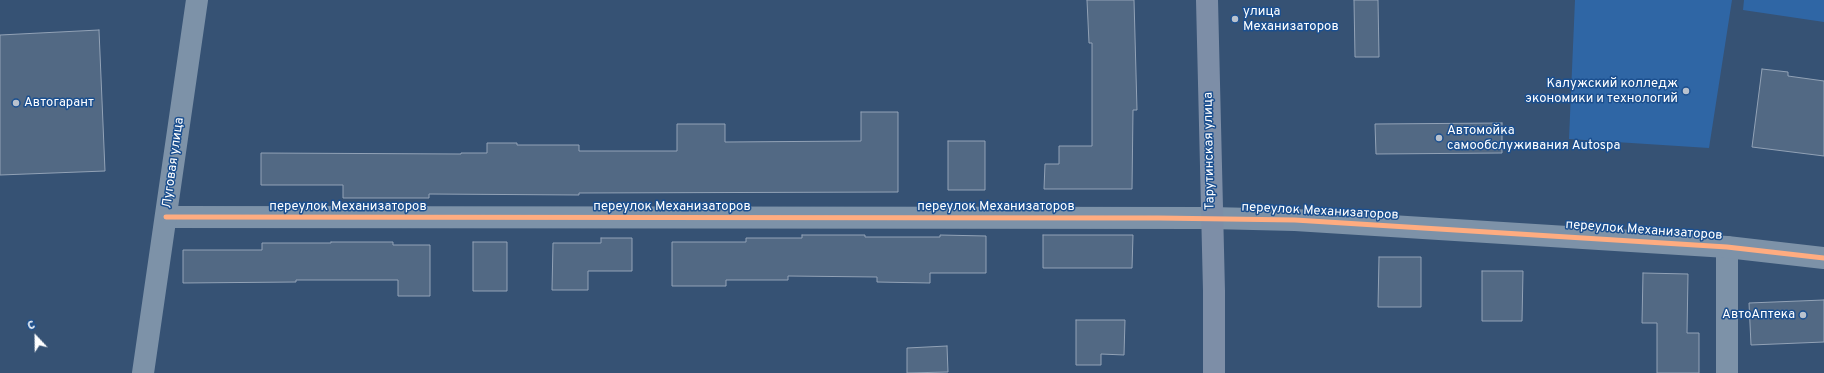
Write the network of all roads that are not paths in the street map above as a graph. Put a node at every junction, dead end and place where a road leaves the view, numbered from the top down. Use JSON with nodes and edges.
{"nodes":[{"id":1,"x":197,"y":0,"type":"edge"},
{"id":2,"x":1207,"y":0,"type":"edge"},
{"id":3,"x":166,"y":217,"type":"junction"},
{"id":4,"x":1211,"y":218,"type":"junction"},
{"id":5,"x":1727,"y":248,"type":"junction"},
{"id":6,"x":1824,"y":258,"type":"edge"},
{"id":7,"x":143,"y":373,"type":"edge"},
{"id":8,"x":1214,"y":373,"type":"edge"},
{"id":9,"x":1727,"y":373,"type":"edge"}],
"edges":[{"from":1,"to":3,"type":"street","name":"Луговая улица"},
{"from":2,"to":4,"type":"main road","name":"Тарутинская улица"},
{"from":3,"to":4,"type":"street","name":"переулок Механизаторов"},
{"from":3,"to":7,"type":"street","name":"Луговая улица"},
{"from":4,"to":5,"type":"street","name":"переулок Механизаторов"},
{"from":4,"to":8,"type":"main road","name":"Тарутинская улица"},
{"from":5,"to":6,"type":"street","name":"переулок Механизаторов"},
{"from":5,"to":9,"type":"street"}]}
